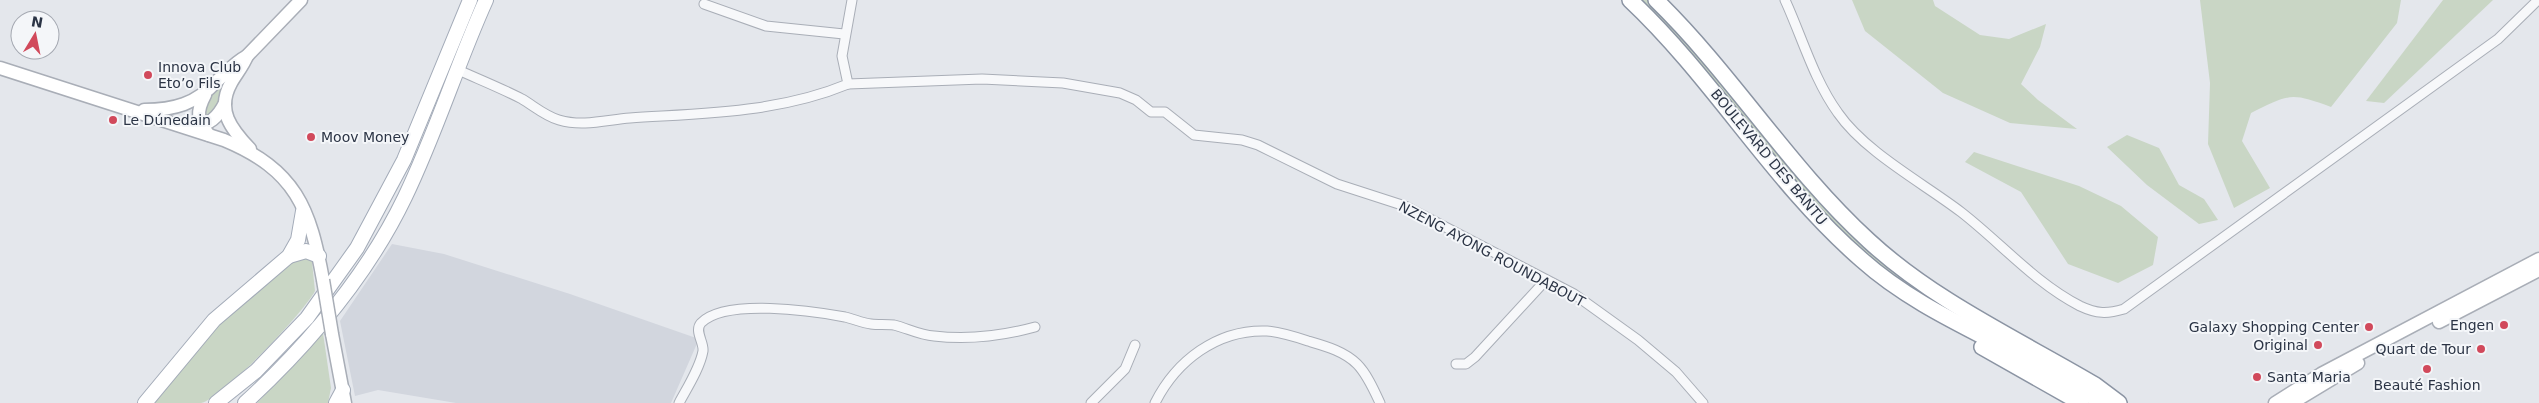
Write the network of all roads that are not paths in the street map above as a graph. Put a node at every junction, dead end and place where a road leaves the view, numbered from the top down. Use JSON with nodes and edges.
{"nodes":[{"id":1,"x":301,"y":0,"type":"edge"},
{"id":2,"x":470,"y":0,"type":"edge"},
{"id":3,"x":486,"y":0,"type":"edge"},
{"id":4,"x":852,"y":0,"type":"edge"},
{"id":5,"x":1630,"y":0,"type":"edge"},
{"id":6,"x":1656,"y":0,"type":"edge"},
{"id":7,"x":1785,"y":0,"type":"edge"},
{"id":8,"x":2538,"y":0,"type":"edge"},
{"id":9,"x":704,"y":4,"type":"dead end"},
{"id":10,"x":844,"y":34,"type":"junction"},
{"id":11,"x":246,"y":56,"type":"junction"},
{"id":12,"x":0,"y":68,"type":"edge"},
{"id":13,"x":456,"y":69,"type":"junction"},
{"id":14,"x":848,"y":84,"type":"junction"},
{"id":15,"x":206,"y":92,"type":"junction"},
{"id":16,"x":225,"y":102,"type":"junction"},
{"id":17,"x":130,"y":110,"type":"junction"},
{"id":18,"x":200,"y":130,"type":"junction"},
{"id":19,"x":255,"y":154,"type":"junction"},
{"id":20,"x":303,"y":210,"type":"junction"},
{"id":21,"x":289,"y":256,"type":"junction"},
{"id":22,"x":319,"y":256,"type":"junction"},
{"id":23,"x":2539,"y":259,"type":"edge"},
{"id":24,"x":1863,"y":261,"type":"junction"},
{"id":25,"x":2539,"y":270,"type":"edge"},
{"id":26,"x":1545,"y":281,"type":"junction"},
{"id":27,"x":1035,"y":327,"type":"dead end"},
{"id":28,"x":1135,"y":345,"type":"dead end"},
{"id":29,"x":1456,"y":364,"type":"dead end"},
{"id":30,"x":344,"y":397,"type":"edge"},
{"id":31,"x":2124,"y":402,"type":"edge"},
{"id":32,"x":146,"y":403,"type":"edge"},
{"id":33,"x":216,"y":403,"type":"edge"},
{"id":34,"x":245,"y":403,"type":"edge"},
{"id":35,"x":336,"y":403,"type":"edge"},
{"id":36,"x":679,"y":403,"type":"edge"},
{"id":37,"x":1091,"y":403,"type":"edge"},
{"id":38,"x":1155,"y":403,"type":"edge"},
{"id":39,"x":1380,"y":403,"type":"edge"},
{"id":40,"x":1704,"y":403,"type":"edge"},
{"id":41,"x":2081,"y":403,"type":"edge"},
{"id":42,"x":2103,"y":403,"type":"edge"},
{"id":43,"x":2275,"y":403,"type":"edge"},
{"id":44,"x":2292,"y":403,"type":"edge"}],
"edges":[{"from":1,"to":11,"type":"main road"},
{"from":2,"to":33,"type":"main road"},
{"from":3,"to":13,"type":"main road"},
{"from":4,"to":10,"type":"street"},
{"from":5,"to":24,"type":"highway","name":"BOULEVARD DES BANTU"},
{"from":6,"to":31,"type":"highway","name":"BOULEVARD DES BANTU"},
{"from":7,"to":8,"type":"street"},
{"from":9,"to":10,"type":"street"},
{"from":10,"to":14,"type":"street"},
{"from":11,"to":15,"type":"main road"},
{"from":11,"to":16,"type":"main road"},
{"from":12,"to":17,"type":"main road"},
{"from":13,"to":14,"type":"street","name":"NZENG AYONG ROUNDABOUT"},
{"from":13,"to":34,"type":"main road"},
{"from":14,"to":26,"type":"street","name":"NZENG AYONG ROUNDABOUT"},
{"from":15,"to":17,"type":"main road"},
{"from":15,"to":18,"type":"main road"},
{"from":16,"to":18,"type":"main road"},
{"from":16,"to":19,"type":"main road"},
{"from":17,"to":18,"type":"main road"},
{"from":18,"to":19,"type":"main road"},
{"from":19,"to":20,"type":"main road"},
{"from":20,"to":21,"type":"main road"},
{"from":20,"to":22,"type":"main road"},
{"from":21,"to":22,"type":"main road"},
{"from":21,"to":32,"type":"main road"},
{"from":22,"to":30,"type":"main road","bridge":true},
{"from":23,"to":43,"type":"main road"},
{"from":24,"to":41,"type":"highway"},
{"from":24,"to":42,"type":"highway","name":"BOULEVARD DES BANTU"},
{"from":25,"to":44,"type":"main road"},
{"from":26,"to":29,"type":"street"},
{"from":26,"to":40,"type":"street","name":"NZENG AYONG ROUNDABOUT"},
{"from":27,"to":36,"type":"street"},
{"from":28,"to":37,"type":"street"},
{"from":30,"to":35,"type":"main road"},
{"from":38,"to":39,"type":"street"}]}
